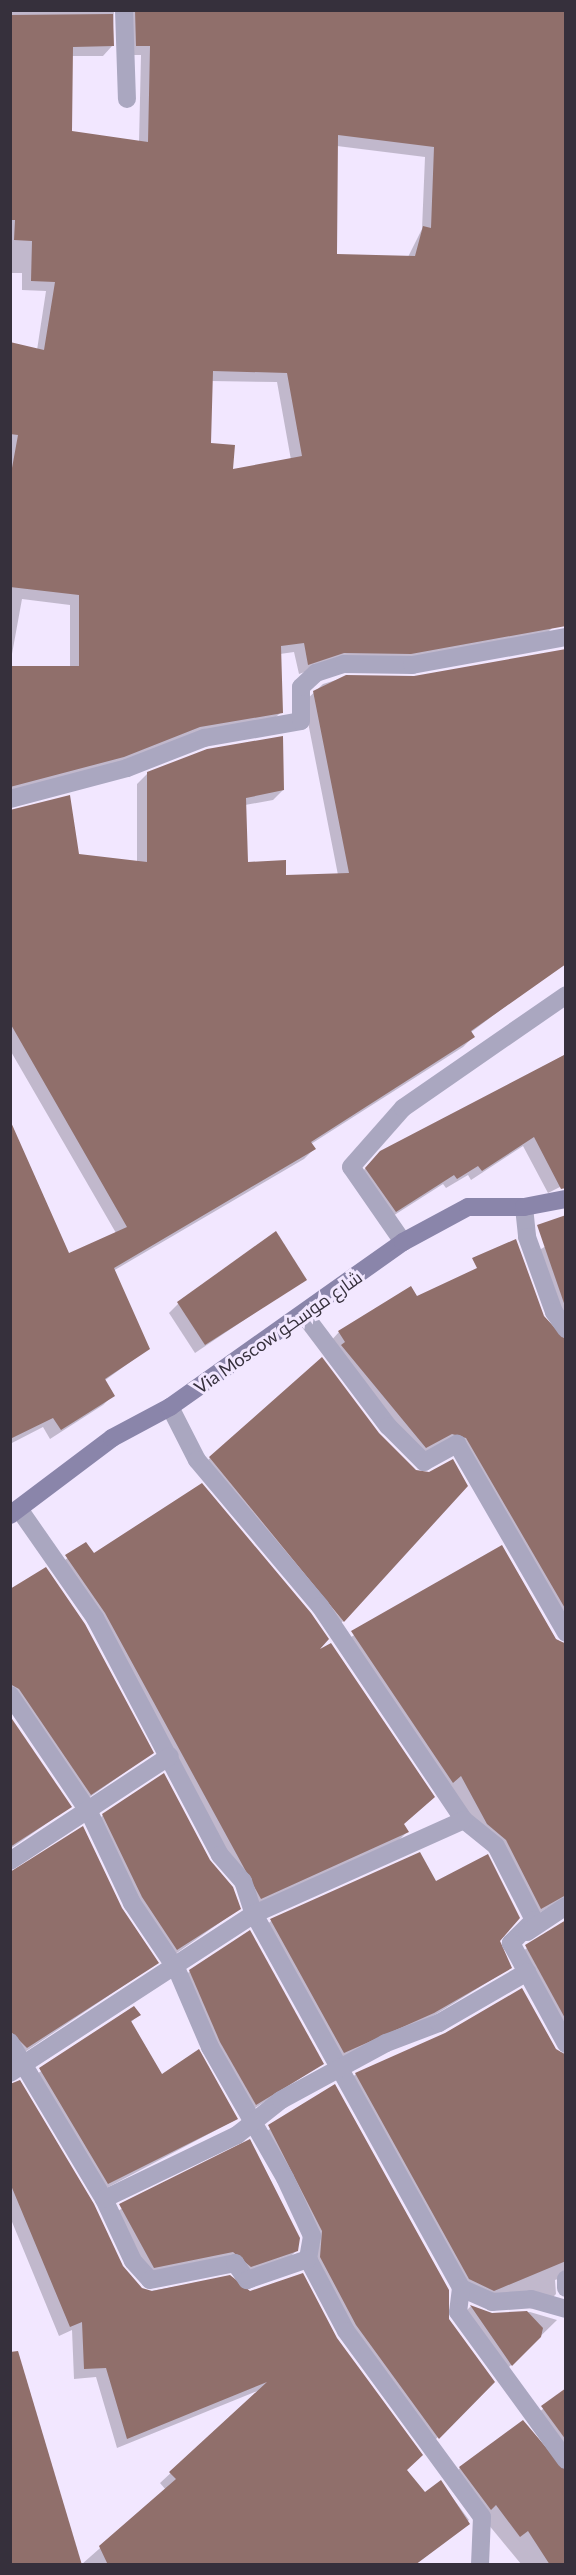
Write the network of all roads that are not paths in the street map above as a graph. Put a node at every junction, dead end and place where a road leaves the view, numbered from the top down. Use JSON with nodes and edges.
{"nodes":[{"id":1,"x":124,"y":10,"type":"edge"},
{"id":2,"x":127,"y":99,"type":"dead end"},
{"id":3,"x":566,"y":637,"type":"edge"},
{"id":4,"x":10,"y":799,"type":"edge"},
{"id":5,"x":566,"y":995,"type":"edge"},
{"id":6,"x":566,"y":1199,"type":"edge"},
{"id":7,"x":524,"y":1207,"type":"junction"},
{"id":8,"x":403,"y":1242,"type":"junction"},
{"id":9,"x":305,"y":1316,"type":"junction"},
{"id":10,"x":566,"y":1329,"type":"edge"},
{"id":11,"x":170,"y":1407,"type":"junction"},
{"id":12,"x":18,"y":1507,"type":"edge"},
{"id":13,"x":566,"y":1633,"type":"edge"},
{"id":14,"x":10,"y":1695,"type":"edge"},
{"id":15,"x":170,"y":1756,"type":"junction"},
{"id":16,"x":89,"y":1812,"type":"junction"},
{"id":17,"x":464,"y":1820,"type":"junction"},
{"id":18,"x":10,"y":1861,"type":"edge"},
{"id":19,"x":566,"y":1906,"type":"edge"},
{"id":20,"x":255,"y":1914,"type":"junction"},
{"id":21,"x":511,"y":1943,"type":"junction"},
{"id":22,"x":177,"y":1970,"type":"junction"},
{"id":23,"x":527,"y":1972,"type":"junction"},
{"id":24,"x":10,"y":2042,"type":"edge"},
{"id":25,"x":566,"y":2044,"type":"edge"},
{"id":26,"x":18,"y":2068,"type":"edge"},
{"id":27,"x":339,"y":2069,"type":"junction"},
{"id":28,"x":251,"y":2124,"type":"junction"},
{"id":29,"x":104,"y":2199,"type":"junction"},
{"id":30,"x":308,"y":2259,"type":"junction"},
{"id":31,"x":566,"y":2279,"type":"edge"},
{"id":32,"x":461,"y":2288,"type":"junction"},
{"id":33,"x":566,"y":2288,"type":"edge"},
{"id":34,"x":566,"y":2309,"type":"edge"},
{"id":35,"x":566,"y":2460,"type":"edge"},
{"id":36,"x":480,"y":2565,"type":"edge"}],
"edges":[{"from":1,"to":2,"type":"street"},
{"from":3,"to":4,"type":"street"},
{"from":5,"to":8,"type":"street"},
{"from":6,"to":7,"type":"main road","name":"Via Moscow شارع موسكو"},
{"from":7,"to":8,"type":"main road","name":"Via Moscow شارع موسكو"},
{"from":7,"to":10,"type":"street"},
{"from":8,"to":9,"type":"main road","name":"Via Moscow شارع موسكو"},
{"from":9,"to":11,"type":"main road","name":"Via Moscow شارع موسكو"},
{"from":9,"to":13,"type":"street"},
{"from":11,"to":12,"type":"main road","name":"Via Moscow شارع موسكو"},
{"from":11,"to":17,"type":"street"},
{"from":12,"to":15,"type":"street"},
{"from":14,"to":16,"type":"street"},
{"from":15,"to":16,"type":"street"},
{"from":15,"to":20,"type":"street"},
{"from":16,"to":18,"type":"street"},
{"from":16,"to":22,"type":"street"},
{"from":17,"to":20,"type":"street"},
{"from":17,"to":21,"type":"street"},
{"from":19,"to":21,"type":"street"},
{"from":20,"to":22,"type":"street"},
{"from":20,"to":27,"type":"street"},
{"from":21,"to":23,"type":"street"},
{"from":22,"to":26,"type":"street"},
{"from":22,"to":28,"type":"street"},
{"from":23,"to":25,"type":"street"},
{"from":23,"to":27,"type":"street"},
{"from":24,"to":26,"type":"street"},
{"from":26,"to":29,"type":"street"},
{"from":27,"to":28,"type":"street"},
{"from":27,"to":32,"type":"street"},
{"from":28,"to":29,"type":"street"},
{"from":28,"to":30,"type":"street"},
{"from":29,"to":30,"type":"street"},
{"from":30,"to":36,"type":"street"},
{"from":31,"to":33,"type":"street"},
{"from":32,"to":34,"type":"street"},
{"from":32,"to":35,"type":"street"}]}
